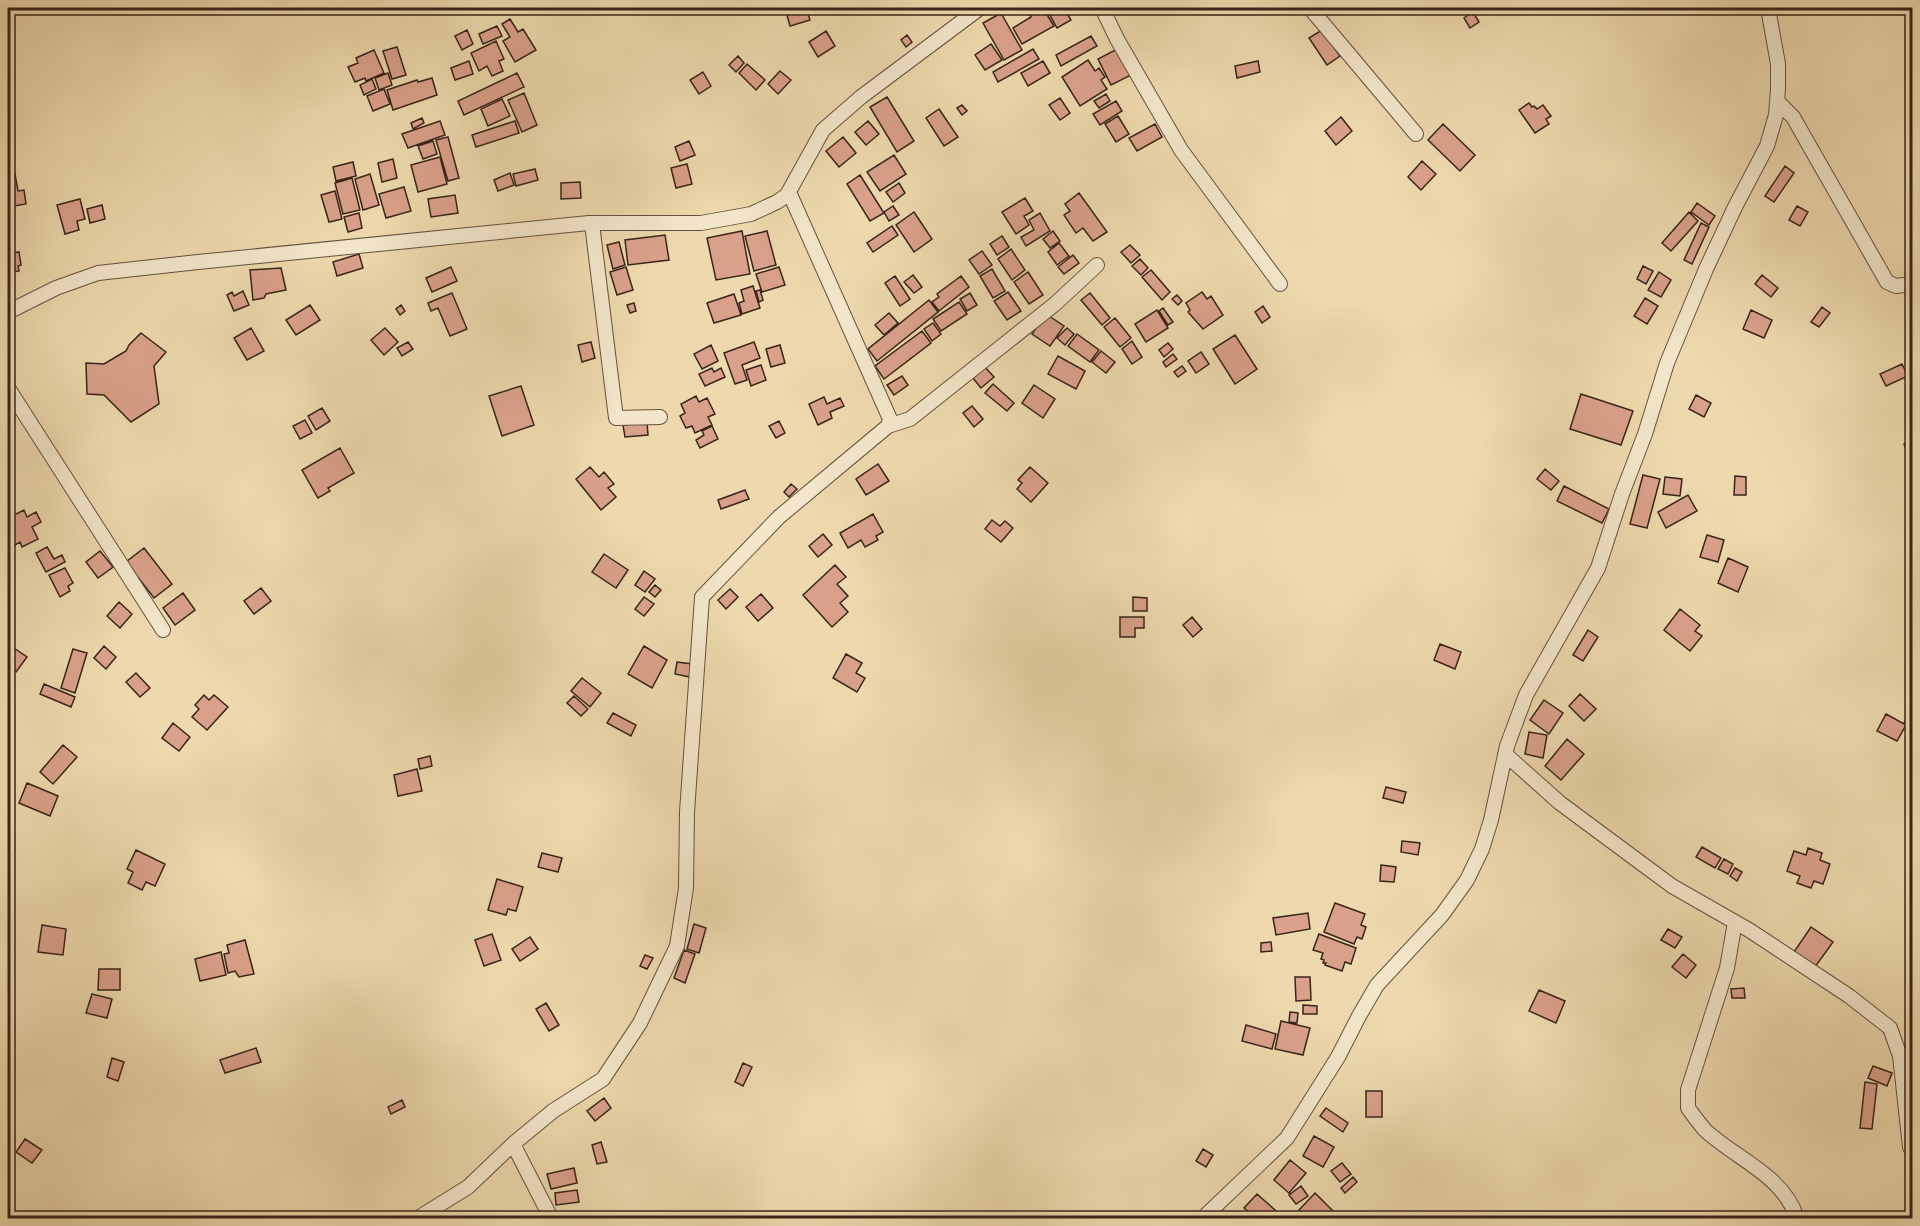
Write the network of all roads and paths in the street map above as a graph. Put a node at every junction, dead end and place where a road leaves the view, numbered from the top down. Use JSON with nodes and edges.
{"nodes":[{"id":1,"x":980,"y":8,"type":"edge"},
{"id":2,"x":1102,"y":8,"type":"edge"},
{"id":3,"x":1310,"y":8,"type":"edge"},
{"id":4,"x":1768,"y":8,"type":"edge"},
{"id":5,"x":1778,"y":102,"type":"junction"},
{"id":6,"x":1416,"y":134,"type":"dead end"},
{"id":7,"x":789,"y":192,"type":"junction"},
{"id":8,"x":592,"y":224,"type":"junction"},
{"id":9,"x":1097,"y":265,"type":"dead end"},
{"id":10,"x":1280,"y":284,"type":"dead end"},
{"id":11,"x":1912,"y":284,"type":"edge"},
{"id":12,"x":8,"y":312,"type":"edge"},
{"id":13,"x":8,"y":388,"type":"edge"},
{"id":14,"x":660,"y":417,"type":"dead end"},
{"id":15,"x":888,"y":426,"type":"junction"},
{"id":16,"x":163,"y":630,"type":"dead end"},
{"id":17,"x":1505,"y":754,"type":"junction"},
{"id":18,"x":1735,"y":922,"type":"junction"},
{"id":19,"x":513,"y":1144,"type":"junction"},
{"id":20,"x":1912,"y":1150,"type":"edge"},
{"id":21,"x":418,"y":1218,"type":"edge"},
{"id":22,"x":551,"y":1218,"type":"edge"},
{"id":23,"x":1203,"y":1218,"type":"edge"},
{"id":24,"x":1797,"y":1218,"type":"edge"}],
"edges":[{"from":1,"to":7,"type":"street"},
{"from":2,"to":10,"type":"street"},
{"from":3,"to":6,"type":"street"},
{"from":4,"to":5,"type":"street"},
{"from":5,"to":11,"type":"street"},
{"from":5,"to":17,"type":"street"},
{"from":7,"to":8,"type":"street"},
{"from":7,"to":15,"type":"street"},
{"from":8,"to":12,"type":"street"},
{"from":8,"to":14,"type":"street"},
{"from":9,"to":15,"type":"street"},
{"from":13,"to":16,"type":"street"},
{"from":15,"to":19,"type":"street"},
{"from":17,"to":18,"type":"street"},
{"from":17,"to":23,"type":"street"},
{"from":18,"to":20,"type":"street"},
{"from":18,"to":24,"type":"street"},
{"from":19,"to":21,"type":"street"},
{"from":19,"to":22,"type":"street"}]}
